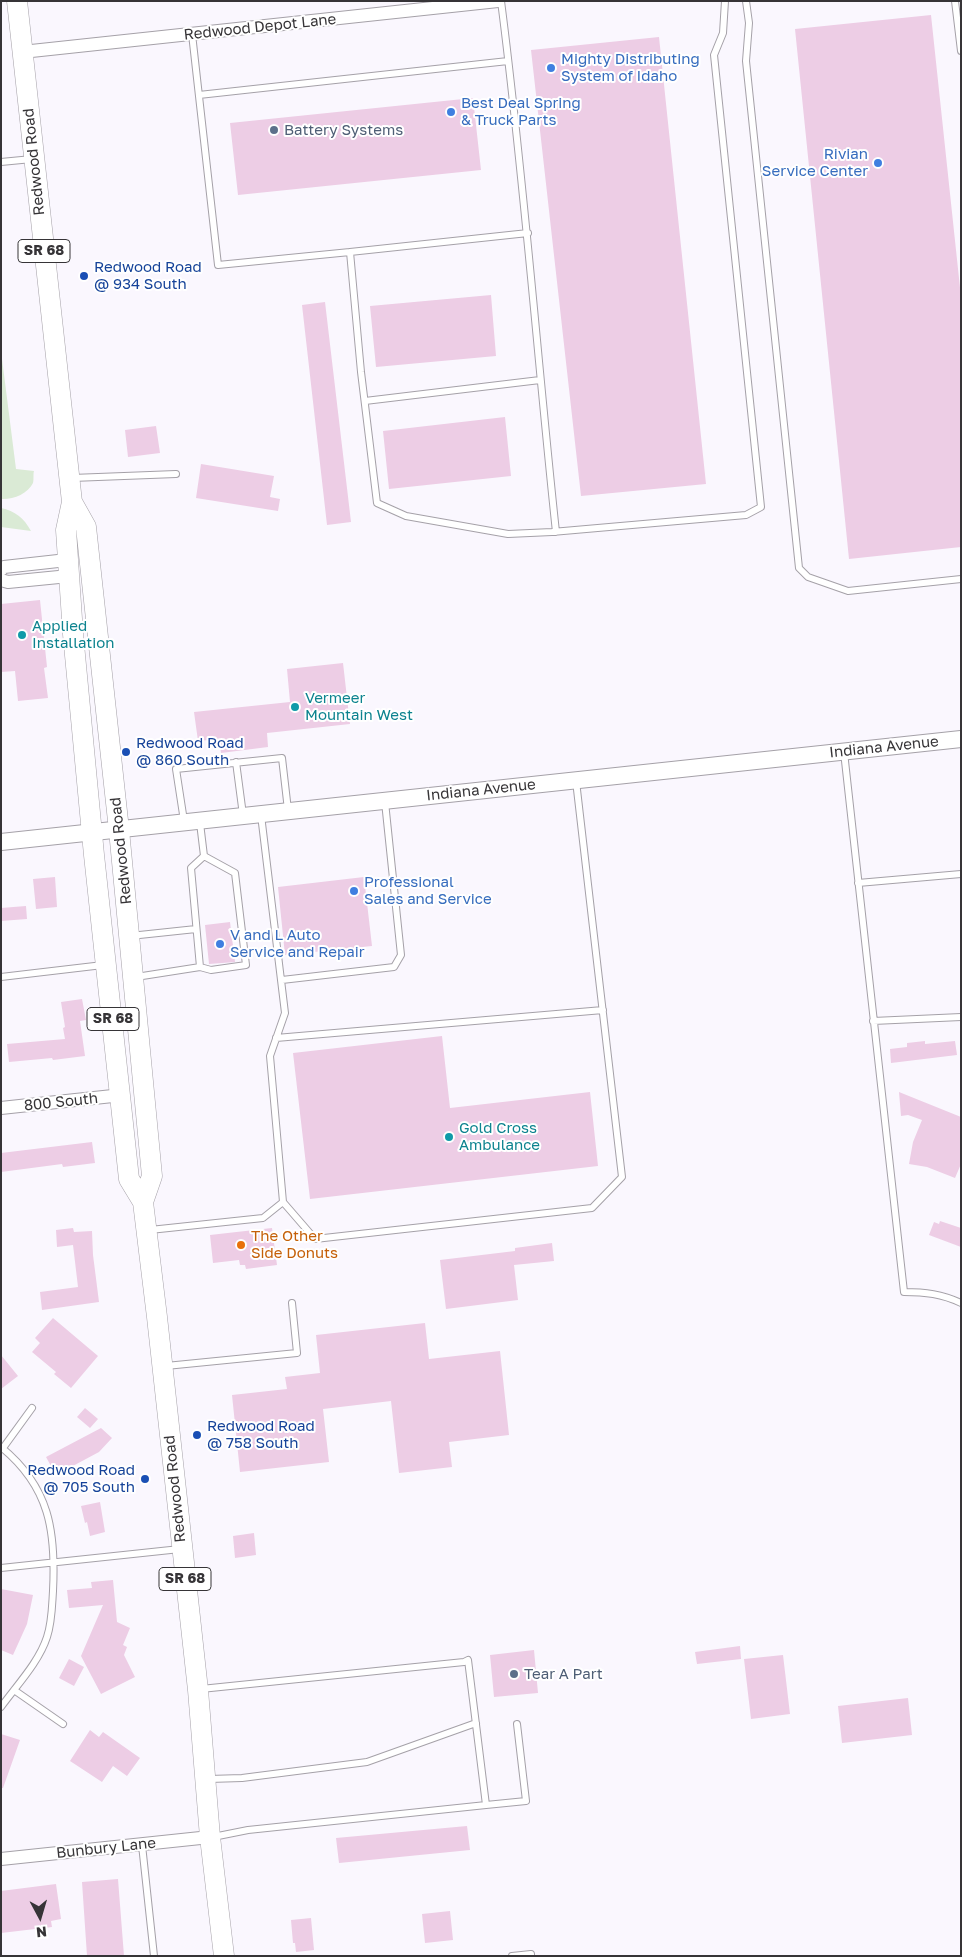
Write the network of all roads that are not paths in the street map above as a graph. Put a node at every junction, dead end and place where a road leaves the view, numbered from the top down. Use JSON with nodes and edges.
{"nodes":[{"id":1,"x":17,"y":1,"type":"edge"},
{"id":2,"x":500,"y":1,"type":"edge"},
{"id":3,"x":725,"y":1,"type":"edge"},
{"id":4,"x":746,"y":1,"type":"edge"},
{"id":5,"x":955,"y":1,"type":"edge"},
{"id":6,"x":192,"y":34,"type":"junction"},
{"id":7,"x":961,"y":51,"type":"edge"},
{"id":8,"x":22,"y":52,"type":"junction"},
{"id":9,"x":508,"y":61,"type":"junction"},
{"id":10,"x":199,"y":95,"type":"junction"},
{"id":11,"x":34,"y":159,"type":"junction"},
{"id":12,"x":1,"y":162,"type":"edge"},
{"id":13,"x":528,"y":233,"type":"junction"},
{"id":14,"x":350,"y":252,"type":"junction"},
{"id":15,"x":540,"y":380,"type":"junction"},
{"id":16,"x":365,"y":401,"type":"junction"},
{"id":17,"x":176,"y":474,"type":"dead end"},
{"id":18,"x":69,"y":478,"type":"junction"},
{"id":19,"x":72,"y":502,"type":"junction"},
{"id":20,"x":556,"y":532,"type":"junction"},
{"id":21,"x":68,"y":568,"type":"junction"},
{"id":22,"x":1,"y":570,"type":"edge"},
{"id":23,"x":961,"y":579,"type":"edge"},
{"id":24,"x":1,"y":580,"type":"edge"},
{"id":25,"x":961,"y":739,"type":"edge"},
{"id":26,"x":844,"y":751,"type":"junction"},
{"id":27,"x":236,"y":762,"type":"junction"},
{"id":28,"x":576,"y":779,"type":"junction"},
{"id":29,"x":385,"y":801,"type":"junction"},
{"id":30,"x":288,"y":812,"type":"junction"},
{"id":31,"x":261,"y":814,"type":"junction"},
{"id":32,"x":243,"y":817,"type":"junction"},
{"id":33,"x":192,"y":822,"type":"junction"},
{"id":34,"x":119,"y":830,"type":"junction"},
{"id":35,"x":92,"y":832,"type":"junction"},
{"id":36,"x":1,"y":842,"type":"edge"},
{"id":37,"x":204,"y":856,"type":"junction"},
{"id":38,"x":961,"y":874,"type":"edge"},
{"id":39,"x":858,"y":883,"type":"junction"},
{"id":40,"x":196,"y":929,"type":"junction"},
{"id":41,"x":129,"y":936,"type":"junction"},
{"id":42,"x":107,"y":965,"type":"junction"},
{"id":43,"x":200,"y":966,"type":"junction"},
{"id":44,"x":1,"y":977,"type":"edge"},
{"id":45,"x":133,"y":977,"type":"junction"},
{"id":46,"x":282,"y":980,"type":"junction"},
{"id":47,"x":603,"y":1010,"type":"junction"},
{"id":48,"x":961,"y":1016,"type":"edge"},
{"id":49,"x":873,"y":1021,"type":"junction"},
{"id":50,"x":276,"y":1038,"type":"junction"},
{"id":51,"x":122,"y":1095,"type":"junction"},
{"id":52,"x":1,"y":1108,"type":"edge"},
{"id":53,"x":143,"y":1202,"type":"junction"},
{"id":54,"x":283,"y":1202,"type":"junction"},
{"id":55,"x":146,"y":1231,"type":"junction"},
{"id":56,"x":292,"y":1303,"type":"dead end"},
{"id":57,"x":961,"y":1303,"type":"edge"},
{"id":58,"x":163,"y":1367,"type":"junction"},
{"id":59,"x":32,"y":1408,"type":"dead end"},
{"id":60,"x":2,"y":1448,"type":"edge"},
{"id":61,"x":182,"y":1549,"type":"junction"},
{"id":62,"x":54,"y":1561,"type":"junction"},
{"id":63,"x":1,"y":1568,"type":"edge"},
{"id":64,"x":14,"y":1690,"type":"junction"},
{"id":65,"x":198,"y":1690,"type":"junction"},
{"id":66,"x":1,"y":1706,"type":"edge"},
{"id":67,"x":63,"y":1724,"type":"dead end"},
{"id":68,"x":476,"y":1724,"type":"junction"},
{"id":69,"x":517,"y":1724,"type":"dead end"},
{"id":70,"x":205,"y":1779,"type":"junction"},
{"id":71,"x":486,"y":1804,"type":"junction"},
{"id":72,"x":210,"y":1837,"type":"junction"},
{"id":73,"x":142,"y":1845,"type":"junction"},
{"id":74,"x":1,"y":1859,"type":"edge"},
{"id":75,"x":154,"y":1956,"type":"edge"},
{"id":76,"x":224,"y":1956,"type":"edge"},
{"id":77,"x":512,"y":1956,"type":"edge"},
{"id":78,"x":531,"y":1956,"type":"edge"}],
"edges":[{"from":1,"to":8,"type":"main road","name":"Redwood Road","number":"SR 68"},
{"from":2,"to":6,"type":"street","name":"Redwood Depot Lane"},
{"from":2,"to":9,"type":"lane"},
{"from":3,"to":20,"type":"lane"},
{"from":4,"to":23,"type":"lane"},
{"from":5,"to":7,"type":"lane"},
{"from":6,"to":8,"type":"street","name":"Redwood Depot Lane"},
{"from":6,"to":10,"type":"lane"},
{"from":8,"to":11,"type":"main road","name":"Redwood Road","number":"SR 68"},
{"from":9,"to":10,"type":"lane"},
{"from":9,"to":13,"type":"lane"},
{"from":10,"to":14,"type":"lane"},
{"from":11,"to":12,"type":"lane"},
{"from":11,"to":18,"type":"main road","name":"Redwood Road","number":"SR 68"},
{"from":13,"to":14,"type":"lane"},
{"from":13,"to":15,"type":"lane"},
{"from":14,"to":16,"type":"lane"},
{"from":15,"to":16,"type":"lane"},
{"from":15,"to":20,"type":"lane"},
{"from":16,"to":20,"type":"lane"},
{"from":17,"to":18,"type":"lane"},
{"from":18,"to":19,"type":"main road","name":"Redwood Road","number":"SR 68"},
{"from":19,"to":21,"type":"main road","name":"Redwood Road","number":"SR 68"},
{"from":19,"to":34,"type":"main road","name":"Redwood Road","number":"SR 68"},
{"from":21,"to":22,"type":"street"},
{"from":21,"to":24,"type":"street"},
{"from":21,"to":35,"type":"main road","name":"Redwood Road","number":"SR 68"},
{"from":25,"to":26,"type":"street","name":"Indiana Avenue"},
{"from":26,"to":28,"type":"street","name":"Indiana Avenue"},
{"from":26,"to":39,"type":"lane"},
{"from":27,"to":30,"type":"lane"},
{"from":27,"to":32,"type":"lane"},
{"from":27,"to":33,"type":"lane"},
{"from":28,"to":29,"type":"street","name":"Indiana Avenue"},
{"from":28,"to":47,"type":"lane"},
{"from":29,"to":30,"type":"street","name":"Indiana Avenue"},
{"from":29,"to":46,"type":"lane"},
{"from":30,"to":31,"type":"street","name":"Indiana Avenue"},
{"from":31,"to":32,"type":"street","name":"Indiana Avenue"},
{"from":31,"to":46,"type":"lane"},
{"from":32,"to":33,"type":"street","name":"Indiana Avenue"},
{"from":33,"to":34,"type":"street","name":"Indiana Avenue"},
{"from":33,"to":37,"type":"lane"},
{"from":34,"to":35,"type":"street","name":"Indiana Avenue"},
{"from":34,"to":41,"type":"main road","name":"Redwood Road","number":"SR 68"},
{"from":35,"to":36,"type":"street","name":"Indiana Avenue"},
{"from":35,"to":42,"type":"main road","name":"Redwood Road","number":"SR 68"},
{"from":37,"to":40,"type":"lane"},
{"from":37,"to":43,"type":"lane"},
{"from":38,"to":39,"type":"lane"},
{"from":39,"to":49,"type":"lane"},
{"from":40,"to":41,"type":"lane"},
{"from":40,"to":43,"type":"lane"},
{"from":41,"to":45,"type":"main road","name":"Redwood Road","number":"SR 68"},
{"from":42,"to":44,"type":"lane"},
{"from":42,"to":51,"type":"main road","name":"Redwood Road","number":"SR 68"},
{"from":43,"to":45,"type":"lane"},
{"from":45,"to":53,"type":"main road","name":"Redwood Road","number":"SR 68"},
{"from":46,"to":50,"type":"lane"},
{"from":47,"to":50,"type":"lane"},
{"from":47,"to":54,"type":"lane"},
{"from":48,"to":49,"type":"lane"},
{"from":49,"to":57,"type":"lane"},
{"from":50,"to":54,"type":"lane"},
{"from":51,"to":52,"type":"street","name":"800 South"},
{"from":51,"to":53,"type":"main road","name":"Redwood Road","number":"SR 68"},
{"from":53,"to":55,"type":"main road","name":"Redwood Road","number":"SR 68"},
{"from":54,"to":55,"type":"lane"},
{"from":55,"to":58,"type":"main road","name":"Redwood Road","number":"SR 68"},
{"from":56,"to":58,"type":"lane"},
{"from":58,"to":61,"type":"main road","name":"Redwood Road","number":"SR 68"},
{"from":59,"to":60,"type":"lane"},
{"from":60,"to":62,"type":"lane"},
{"from":61,"to":62,"type":"lane"},
{"from":61,"to":65,"type":"main road","name":"Redwood Road","number":"SR 68"},
{"from":62,"to":63,"type":"lane"},
{"from":62,"to":64,"type":"lane"},
{"from":64,"to":66,"type":"lane"},
{"from":64,"to":67,"type":"lane"},
{"from":65,"to":68,"type":"lane"},
{"from":65,"to":70,"type":"main road","name":"Redwood Road","number":"SR 68"},
{"from":68,"to":70,"type":"lane"},
{"from":68,"to":71,"type":"lane"},
{"from":69,"to":71,"type":"lane"},
{"from":70,"to":72,"type":"main road","name":"Redwood Road","number":"SR 68"},
{"from":71,"to":72,"type":"lane"},
{"from":72,"to":73,"type":"street","name":"Bunbury Lane"},
{"from":72,"to":76,"type":"main road","name":"Redwood Road","number":"SR 68"},
{"from":73,"to":74,"type":"street","name":"Bunbury Lane"},
{"from":73,"to":75,"type":"lane"},
{"from":77,"to":78,"type":"lane"}]}
